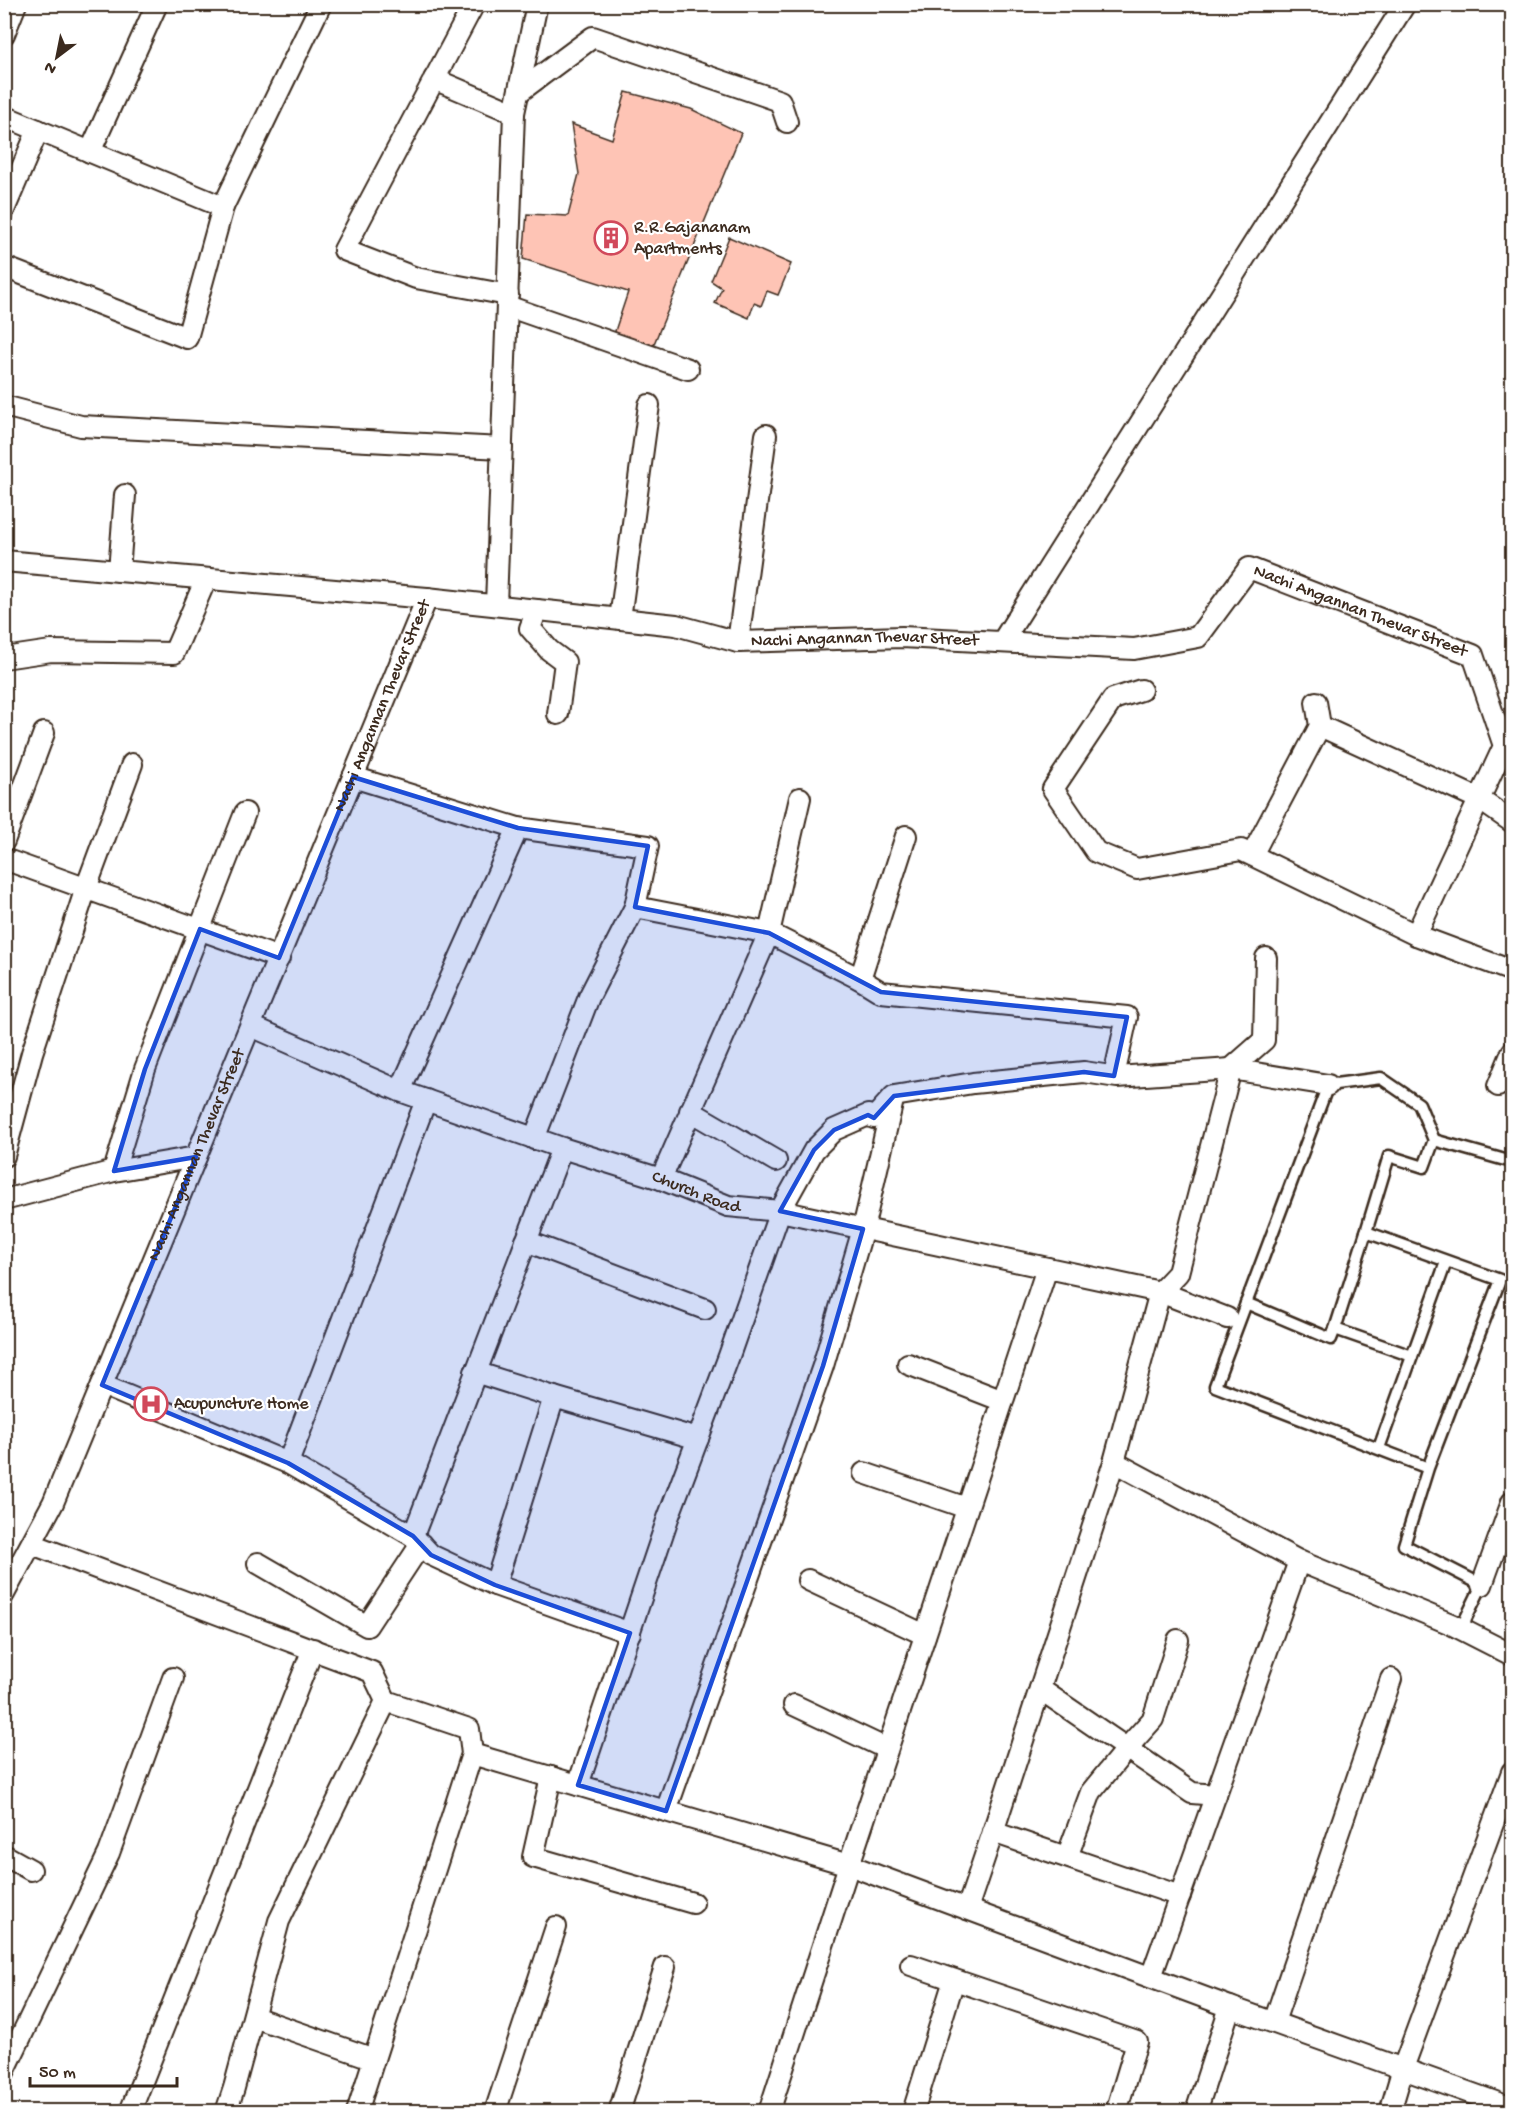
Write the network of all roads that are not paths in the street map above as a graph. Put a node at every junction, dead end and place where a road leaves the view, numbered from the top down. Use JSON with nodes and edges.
{"nodes":[{"id":1,"x":16,"y":4,"type":"edge"},
{"id":2,"x":157,"y":4,"type":"edge"},
{"id":3,"x":321,"y":4,"type":"edge"},
{"id":4,"x":474,"y":4,"type":"edge"},
{"id":5,"x":537,"y":4,"type":"edge"},
{"id":6,"x":1405,"y":4,"type":"edge"},
{"id":7,"x":4,"y":34,"type":"edge"},
{"id":8,"x":435,"y":79,"type":"junction"},
{"id":9,"x":519,"y":92,"type":"junction"},
{"id":10,"x":514,"y":113,"type":"junction"},
{"id":11,"x":4,"y":116,"type":"edge"},
{"id":12,"x":787,"y":122,"type":"dead end"},
{"id":13,"x":38,"y":130,"type":"junction"},
{"id":14,"x":90,"y":152,"type":"junction"},
{"id":15,"x":223,"y":207,"type":"junction"},
{"id":16,"x":4,"y":210,"type":"edge"},
{"id":17,"x":4,"y":267,"type":"edge"},
{"id":18,"x":508,"y":301,"type":"junction"},
{"id":19,"x":688,"y":369,"type":"dead end"},
{"id":20,"x":649,"y":405,"type":"dead end"},
{"id":21,"x":4,"y":406,"type":"edge"},
{"id":22,"x":766,"y":435,"type":"dead end"},
{"id":23,"x":502,"y":448,"type":"junction"},
{"id":24,"x":125,"y":495,"type":"dead end"},
{"id":25,"x":4,"y":561,"type":"edge"},
{"id":26,"x":119,"y":571,"type":"junction"},
{"id":27,"x":206,"y":579,"type":"junction"},
{"id":28,"x":428,"y":598,"type":"junction"},
{"id":29,"x":496,"y":605,"type":"junction"},
{"id":30,"x":537,"y":610,"type":"junction"},
{"id":31,"x":620,"y":619,"type":"junction"},
{"id":32,"x":738,"y":642,"type":"junction"},
{"id":33,"x":1002,"y":642,"type":"junction"},
{"id":34,"x":4,"y":658,"type":"edge"},
{"id":35,"x":1141,"y":690,"type":"dead end"},
{"id":36,"x":1317,"y":702,"type":"dead end"},
{"id":37,"x":558,"y":714,"type":"dead end"},
{"id":38,"x":1320,"y":726,"type":"junction"},
{"id":39,"x":44,"y":733,"type":"dead end"},
{"id":40,"x":132,"y":764,"type":"dead end"},
{"id":41,"x":353,"y":777,"type":"junction"},
{"id":42,"x":800,"y":798,"type":"dead end"},
{"id":43,"x":1479,"y":799,"type":"junction"},
{"id":44,"x":245,"y":813,"type":"dead end"},
{"id":45,"x":1512,"y":822,"type":"edge"},
{"id":46,"x":518,"y":828,"type":"junction"},
{"id":47,"x":906,"y":836,"type":"dead end"},
{"id":48,"x":4,"y":841,"type":"edge"},
{"id":49,"x":1252,"y":855,"type":"junction"},
{"id":50,"x":4,"y":859,"type":"edge"},
{"id":51,"x":86,"y":888,"type":"junction"},
{"id":52,"x":635,"y":907,"type":"junction"},
{"id":53,"x":200,"y":929,"type":"junction"},
{"id":54,"x":769,"y":933,"type":"junction"},
{"id":55,"x":1416,"y":935,"type":"junction"},
{"id":56,"x":279,"y":958,"type":"junction"},
{"id":57,"x":1266,"y":958,"type":"dead end"},
{"id":58,"x":1512,"y":971,"type":"edge"},
{"id":59,"x":860,"y":979,"type":"junction"},
{"id":60,"x":251,"y":1026,"type":"junction"},
{"id":61,"x":1512,"y":1052,"type":"edge"},
{"id":62,"x":1231,"y":1069,"type":"junction"},
{"id":63,"x":1114,"y":1076,"type":"junction"},
{"id":64,"x":1328,"y":1084,"type":"junction"},
{"id":65,"x":1497,"y":1086,"type":"dead end"},
{"id":66,"x":400,"y":1091,"type":"junction"},
{"id":67,"x":894,"y":1096,"type":"junction"},
{"id":68,"x":426,"y":1100,"type":"junction"},
{"id":69,"x":690,"y":1111,"type":"junction"},
{"id":70,"x":534,"y":1139,"type":"junction"},
{"id":71,"x":1434,"y":1140,"type":"junction"},
{"id":72,"x":562,"y":1149,"type":"junction"},
{"id":73,"x":4,"y":1156,"type":"edge"},
{"id":74,"x":196,"y":1157,"type":"junction"},
{"id":75,"x":776,"y":1161,"type":"dead end"},
{"id":76,"x":1512,"y":1162,"type":"edge"},
{"id":77,"x":114,"y":1171,"type":"junction"},
{"id":78,"x":661,"y":1179,"type":"junction"},
{"id":79,"x":4,"y":1200,"type":"edge"},
{"id":80,"x":780,"y":1211,"type":"junction"},
{"id":81,"x":863,"y":1229,"type":"junction"},
{"id":82,"x":1366,"y":1232,"type":"junction"},
{"id":83,"x":526,"y":1241,"type":"junction"},
{"id":84,"x":1446,"y":1262,"type":"junction"},
{"id":85,"x":1047,"y":1268,"type":"junction"},
{"id":86,"x":1160,"y":1292,"type":"junction"},
{"id":87,"x":1246,"y":1303,"type":"junction"},
{"id":88,"x":705,"y":1309,"type":"dead end"},
{"id":89,"x":1233,"y":1320,"type":"junction"},
{"id":90,"x":1335,"y":1329,"type":"junction"},
{"id":91,"x":1412,"y":1356,"type":"junction"},
{"id":92,"x":908,"y":1364,"type":"dead end"},
{"id":93,"x":475,"y":1372,"type":"junction"},
{"id":94,"x":102,"y":1385,"type":"junction"},
{"id":95,"x":554,"y":1397,"type":"junction"},
{"id":96,"x":1003,"y":1401,"type":"junction"},
{"id":97,"x":698,"y":1439,"type":"junction"},
{"id":98,"x":1379,"y":1448,"type":"junction"},
{"id":99,"x":1114,"y":1462,"type":"junction"},
{"id":100,"x":288,"y":1463,"type":"junction"},
{"id":101,"x":1428,"y":1468,"type":"junction"},
{"id":102,"x":864,"y":1473,"type":"dead end"},
{"id":103,"x":1512,"y":1502,"type":"edge"},
{"id":104,"x":967,"y":1508,"type":"junction"},
{"id":105,"x":417,"y":1540,"type":"junction"},
{"id":106,"x":32,"y":1544,"type":"junction"},
{"id":107,"x":1299,"y":1561,"type":"junction"},
{"id":108,"x":258,"y":1563,"type":"dead end"},
{"id":109,"x":808,"y":1580,"type":"dead end"},
{"id":110,"x":495,"y":1585,"type":"junction"},
{"id":111,"x":1482,"y":1585,"type":"junction"},
{"id":112,"x":4,"y":1594,"type":"edge"},
{"id":113,"x":1463,"y":1630,"type":"junction"},
{"id":114,"x":630,"y":1633,"type":"junction"},
{"id":115,"x":925,"y":1635,"type":"junction"},
{"id":116,"x":1178,"y":1640,"type":"dead end"},
{"id":117,"x":313,"y":1649,"type":"junction"},
{"id":118,"x":1512,"y":1655,"type":"edge"},
{"id":119,"x":173,"y":1678,"type":"dead end"},
{"id":120,"x":1391,"y":1679,"type":"dead end"},
{"id":121,"x":1040,"y":1689,"type":"junction"},
{"id":122,"x":386,"y":1701,"type":"junction"},
{"id":123,"x":794,"y":1705,"type":"dead end"},
{"id":124,"x":1126,"y":1748,"type":"junction"},
{"id":125,"x":887,"y":1749,"type":"junction"},
{"id":126,"x":472,"y":1754,"type":"junction"},
{"id":127,"x":1512,"y":1773,"type":"edge"},
{"id":128,"x":551,"y":1777,"type":"junction"},
{"id":129,"x":578,"y":1785,"type":"junction"},
{"id":130,"x":1216,"y":1795,"type":"junction"},
{"id":131,"x":666,"y":1811,"type":"junction"},
{"id":132,"x":993,"y":1832,"type":"junction"},
{"id":133,"x":4,"y":1855,"type":"edge"},
{"id":134,"x":1067,"y":1857,"type":"junction"},
{"id":135,"x":849,"y":1865,"type":"junction"},
{"id":136,"x":31,"y":1870,"type":"dead end"},
{"id":137,"x":1180,"y":1896,"type":"junction"},
{"id":138,"x":693,"y":1903,"type":"dead end"},
{"id":139,"x":967,"y":1909,"type":"junction"},
{"id":140,"x":556,"y":1927,"type":"dead end"},
{"id":141,"x":911,"y":1965,"type":"dead end"},
{"id":142,"x":665,"y":1967,"type":"dead end"},
{"id":143,"x":1151,"y":1977,"type":"junction"},
{"id":144,"x":954,"y":1980,"type":"junction"},
{"id":145,"x":1230,"y":2007,"type":"junction"},
{"id":146,"x":254,"y":2017,"type":"junction"},
{"id":147,"x":1274,"y":2022,"type":"junction"},
{"id":148,"x":374,"y":2059,"type":"junction"},
{"id":149,"x":1403,"y":2068,"type":"junction"},
{"id":150,"x":4,"y":2072,"type":"edge"},
{"id":151,"x":1512,"y":2108,"type":"edge"},
{"id":152,"x":130,"y":2112,"type":"edge"},
{"id":153,"x":225,"y":2112,"type":"edge"},
{"id":154,"x":357,"y":2112,"type":"edge"},
{"id":155,"x":495,"y":2112,"type":"edge"},
{"id":156,"x":619,"y":2112,"type":"edge"},
{"id":157,"x":769,"y":2112,"type":"edge"},
{"id":158,"x":914,"y":2112,"type":"edge"},
{"id":159,"x":1116,"y":2112,"type":"edge"},
{"id":160,"x":1196,"y":2112,"type":"edge"},
{"id":161,"x":1390,"y":2112,"type":"edge"}],
"edges":[{"from":1,"to":7,"type":"street"},
{"from":2,"to":14,"type":"street"},
{"from":3,"to":15,"type":"street"},
{"from":4,"to":8,"type":"street"},
{"from":5,"to":9,"type":"street"},
{"from":6,"to":33,"type":"street"},
{"from":8,"to":10,"type":"street"},
{"from":8,"to":18,"type":"street"},
{"from":9,"to":10,"type":"street"},
{"from":9,"to":12,"type":"street"},
{"from":10,"to":18,"type":"street"},
{"from":11,"to":13,"type":"street"},
{"from":13,"to":14,"type":"street"},
{"from":13,"to":16,"type":"street"},
{"from":14,"to":15,"type":"street"},
{"from":15,"to":17,"type":"street"},
{"from":18,"to":19,"type":"street"},
{"from":18,"to":23,"type":"street"},
{"from":20,"to":31,"type":"street"},
{"from":21,"to":23,"type":"street"},
{"from":22,"to":32,"type":"street"},
{"from":23,"to":29,"type":"street"},
{"from":24,"to":26,"type":"street"},
{"from":25,"to":26,"type":"street"},
{"from":26,"to":27,"type":"street"},
{"from":27,"to":28,"type":"street"},
{"from":27,"to":34,"type":"street"},
{"from":28,"to":29,"type":"street","name":"Nachi Angannan Thevar Street"},
{"from":28,"to":41,"type":"street","name":"Nachi Angannan Thevar Street"},
{"from":29,"to":30,"type":"street","name":"Nachi Angannan Thevar Street"},
{"from":30,"to":31,"type":"street","name":"Nachi Angannan Thevar Street"},
{"from":30,"to":37,"type":"street"},
{"from":31,"to":32,"type":"street","name":"Nachi Angannan Thevar Street"},
{"from":32,"to":33,"type":"street","name":"Nachi Angannan Thevar Street"},
{"from":33,"to":43,"type":"street","name":"Nachi Angannan Thevar Street"},
{"from":35,"to":49,"type":"street"},
{"from":36,"to":38,"type":"street"},
{"from":38,"to":43,"type":"street"},
{"from":38,"to":49,"type":"street"},
{"from":39,"to":48,"type":"street"},
{"from":40,"to":51,"type":"street"},
{"from":41,"to":46,"type":"street"},
{"from":41,"to":56,"type":"street","name":"Nachi Angannan Thevar Street"},
{"from":42,"to":54,"type":"street"},
{"from":43,"to":45,"type":"street"},
{"from":43,"to":55,"type":"street","name":"Nachi Angannan Thevar Street"},
{"from":44,"to":53,"type":"street"},
{"from":46,"to":52,"type":"street"},
{"from":46,"to":66,"type":"street"},
{"from":47,"to":59,"type":"street"},
{"from":49,"to":55,"type":"street"},
{"from":50,"to":51,"type":"street"},
{"from":51,"to":53,"type":"street"},
{"from":51,"to":73,"type":"street"},
{"from":52,"to":54,"type":"street"},
{"from":52,"to":70,"type":"street"},
{"from":53,"to":56,"type":"street"},
{"from":53,"to":77,"type":"street"},
{"from":54,"to":59,"type":"street"},
{"from":54,"to":69,"type":"street"},
{"from":55,"to":58,"type":"street"},
{"from":56,"to":60,"type":"street","name":"Nachi Angannan Thevar Street"},
{"from":57,"to":62,"type":"street"},
{"from":59,"to":63,"type":"street"},
{"from":60,"to":66,"type":"street","name":"Church Road"},
{"from":60,"to":74,"type":"street","name":"Nachi Angannan Thevar Street"},
{"from":61,"to":65,"type":"street"},
{"from":62,"to":63,"type":"street"},
{"from":62,"to":64,"type":"street"},
{"from":62,"to":86,"type":"street"},
{"from":63,"to":67,"type":"street"},
{"from":64,"to":71,"type":"lane"},
{"from":64,"to":87,"type":"lane"},
{"from":66,"to":68,"type":"street","name":"Church Road"},
{"from":67,"to":80,"type":"street"},
{"from":67,"to":81,"type":"street"},
{"from":68,"to":70,"type":"street","name":"Church Road"},
{"from":68,"to":100,"type":"street"},
{"from":69,"to":75,"type":"street"},
{"from":69,"to":78,"type":"street"},
{"from":70,"to":72,"type":"street","name":"Church Road"},
{"from":71,"to":76,"type":"lane"},
{"from":71,"to":82,"type":"lane"},
{"from":72,"to":78,"type":"street","name":"Church Road"},
{"from":72,"to":83,"type":"street"},
{"from":74,"to":77,"type":"street"},
{"from":74,"to":94,"type":"street","name":"Nachi Angannan Thevar Street"},
{"from":77,"to":79,"type":"street"},
{"from":78,"to":80,"type":"street","name":"Church Road"},
{"from":80,"to":81,"type":"street","name":"Church Road"},
{"from":80,"to":97,"type":"street"},
{"from":81,"to":85,"type":"street","name":"Church Road"},
{"from":81,"to":131,"type":"street"},
{"from":82,"to":84,"type":"lane"},
{"from":82,"to":90,"type":"lane"},
{"from":83,"to":88,"type":"street"},
{"from":83,"to":93,"type":"street"},
{"from":84,"to":91,"type":"lane"},
{"from":84,"to":101,"type":"lane"},
{"from":85,"to":86,"type":"street","name":"Church Road"},
{"from":85,"to":96,"type":"street"},
{"from":86,"to":89,"type":"street","name":"Church Road"},
{"from":86,"to":99,"type":"street"},
{"from":87,"to":89,"type":"lane"},
{"from":87,"to":90,"type":"lane"},
{"from":89,"to":98,"type":"lane"},
{"from":90,"to":91,"type":"lane"},
{"from":91,"to":98,"type":"lane"},
{"from":92,"to":96,"type":"street"},
{"from":93,"to":95,"type":"street"},
{"from":93,"to":105,"type":"street"},
{"from":94,"to":100,"type":"street"},
{"from":94,"to":106,"type":"street","name":"Nachi Angannan Thevar Street"},
{"from":95,"to":97,"type":"street"},
{"from":95,"to":110,"type":"street"},
{"from":96,"to":104,"type":"street"},
{"from":97,"to":114,"type":"street"},
{"from":98,"to":101,"type":"lane"},
{"from":99,"to":107,"type":"street"},
{"from":99,"to":121,"type":"street"},
{"from":100,"to":105,"type":"street"},
{"from":101,"to":111,"type":"lane"},
{"from":102,"to":104,"type":"street"},
{"from":103,"to":111,"type":"street"},
{"from":104,"to":115,"type":"street"},
{"from":105,"to":108,"type":"street"},
{"from":105,"to":110,"type":"street"},
{"from":106,"to":112,"type":"street","name":"Nachi Angannan Thevar Street"},
{"from":106,"to":117,"type":"street"},
{"from":107,"to":113,"type":"street"},
{"from":107,"to":130,"type":"street"},
{"from":109,"to":115,"type":"street"},
{"from":110,"to":114,"type":"street"},
{"from":111,"to":113,"type":"lane"},
{"from":113,"to":118,"type":"street"},
{"from":114,"to":129,"type":"street"},
{"from":115,"to":125,"type":"street"},
{"from":116,"to":124,"type":"street"},
{"from":117,"to":122,"type":"street"},
{"from":117,"to":152,"type":"street"},
{"from":119,"to":150,"type":"street"},
{"from":120,"to":147,"type":"street"},
{"from":121,"to":124,"type":"street"},
{"from":121,"to":132,"type":"street"},
{"from":122,"to":126,"type":"street"},
{"from":122,"to":146,"type":"street"},
{"from":123,"to":125,"type":"street"},
{"from":124,"to":130,"type":"street"},
{"from":124,"to":134,"type":"street"},
{"from":125,"to":135,"type":"street"},
{"from":126,"to":128,"type":"street"},
{"from":126,"to":148,"type":"street"},
{"from":127,"to":149,"type":"street"},
{"from":128,"to":129,"type":"street"},
{"from":128,"to":138,"type":"street"},
{"from":129,"to":131,"type":"street"},
{"from":130,"to":137,"type":"street"},
{"from":131,"to":135,"type":"street"},
{"from":132,"to":134,"type":"street"},
{"from":132,"to":139,"type":"street"},
{"from":133,"to":136,"type":"street"},
{"from":134,"to":137,"type":"street"},
{"from":135,"to":139,"type":"street"},
{"from":135,"to":157,"type":"street"},
{"from":137,"to":143,"type":"street"},
{"from":139,"to":143,"type":"street"},
{"from":140,"to":155,"type":"street"},
{"from":141,"to":144,"type":"street"},
{"from":142,"to":156,"type":"street"},
{"from":143,"to":145,"type":"street"},
{"from":144,"to":158,"type":"street"},
{"from":144,"to":159,"type":"street"},
{"from":145,"to":147,"type":"street"},
{"from":145,"to":160,"type":"street"},
{"from":146,"to":148,"type":"street"},
{"from":146,"to":153,"type":"street"},
{"from":147,"to":149,"type":"street"},
{"from":148,"to":154,"type":"street"},
{"from":149,"to":151,"type":"street"},
{"from":149,"to":161,"type":"street"}]}
